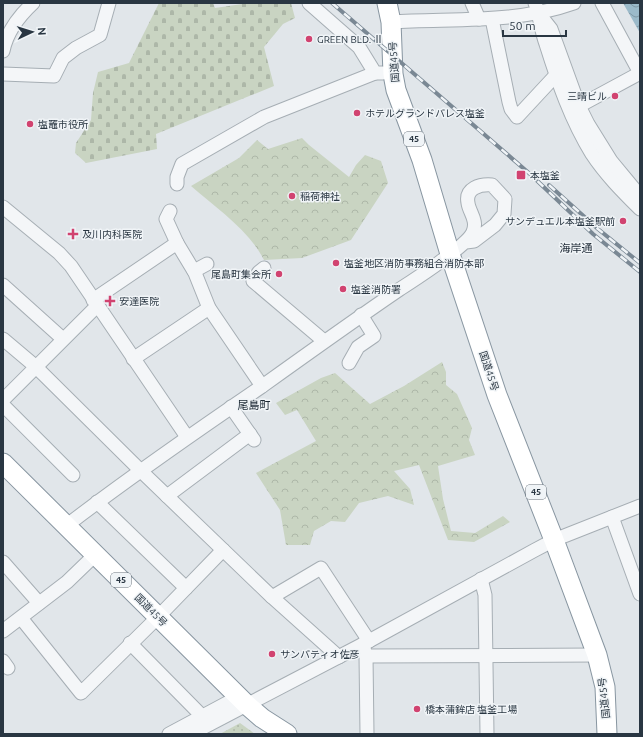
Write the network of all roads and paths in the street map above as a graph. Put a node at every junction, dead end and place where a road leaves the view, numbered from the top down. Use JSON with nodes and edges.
{"nodes":[{"id":1,"x":33,"y":3,"type":"edge"},
{"id":2,"x":109,"y":3,"type":"edge"},
{"id":3,"x":309,"y":3,"type":"edge"},
{"id":4,"x":387,"y":3,"type":"edge"},
{"id":5,"x":472,"y":3,"type":"edge"},
{"id":6,"x":574,"y":3,"type":"edge"},
{"id":7,"x":602,"y":3,"type":"edge"},
{"id":8,"x":537,"y":8,"type":"edge"},
{"id":9,"x":485,"y":19,"type":"junction"},
{"id":10,"x":391,"y":22,"type":"junction"},
{"id":11,"x":3,"y":51,"type":"edge"},
{"id":12,"x":384,"y":73,"type":"junction"},
{"id":13,"x":640,"y":73,"type":"edge"},
{"id":14,"x":3,"y":74,"type":"edge"},
{"id":15,"x":556,"y":75,"type":"junction"},
{"id":16,"x":579,"y":106,"type":"junction"},
{"id":17,"x":635,"y":181,"type":"edge"},
{"id":18,"x":177,"y":184,"type":"dead end"},
{"id":19,"x":640,"y":196,"type":"edge"},
{"id":20,"x":3,"y":207,"type":"edge"},
{"id":21,"x":640,"y":209,"type":"edge"},
{"id":22,"x":170,"y":211,"type":"dead end"},
{"id":23,"x":466,"y":242,"type":"dead end"},
{"id":24,"x":177,"y":243,"type":"junction"},
{"id":25,"x":450,"y":254,"type":"junction"},
{"id":26,"x":207,"y":264,"type":"dead end"},
{"id":27,"x":264,"y":268,"type":"dead end"},
{"id":28,"x":194,"y":271,"type":"junction"},
{"id":29,"x":3,"y":285,"type":"edge"},
{"id":30,"x":95,"y":303,"type":"junction"},
{"id":31,"x":209,"y":308,"type":"junction"},
{"id":32,"x":361,"y":315,"type":"junction"},
{"id":33,"x":3,"y":338,"type":"edge"},
{"id":34,"x":63,"y":339,"type":"junction"},
{"id":35,"x":324,"y":342,"type":"junction"},
{"id":36,"x":133,"y":359,"type":"junction"},
{"id":37,"x":349,"y":363,"type":"dead end"},
{"id":38,"x":36,"y":366,"type":"junction"},
{"id":39,"x":262,"y":386,"type":"junction"},
{"id":40,"x":3,"y":400,"type":"edge"},
{"id":41,"x":3,"y":405,"type":"edge"},
{"id":42,"x":231,"y":407,"type":"junction"},
{"id":43,"x":187,"y":438,"type":"junction"},
{"id":44,"x":3,"y":463,"type":"edge"},
{"id":45,"x":141,"y":471,"type":"junction"},
{"id":46,"x":73,"y":476,"type":"dead end"},
{"id":47,"x":167,"y":496,"type":"junction"},
{"id":48,"x":97,"y":502,"type":"junction"},
{"id":49,"x":640,"y":506,"type":"edge"},
{"id":50,"x":612,"y":517,"type":"junction"},
{"id":51,"x":66,"y":526,"type":"junction"},
{"id":52,"x":554,"y":540,"type":"junction"},
{"id":53,"x":223,"y":550,"type":"junction"},
{"id":54,"x":95,"y":555,"type":"junction"},
{"id":55,"x":3,"y":562,"type":"edge"},
{"id":56,"x":481,"y":579,"type":"junction"},
{"id":57,"x":186,"y":588,"type":"junction"},
{"id":58,"x":640,"y":594,"type":"edge"},
{"id":59,"x":272,"y":597,"type":"junction"},
{"id":60,"x":39,"y":603,"type":"junction"},
{"id":61,"x":158,"y":617,"type":"junction"},
{"id":62,"x":21,"y":618,"type":"junction"},
{"id":63,"x":3,"y":630,"type":"edge"},
{"id":64,"x":130,"y":643,"type":"junction"},
{"id":65,"x":366,"y":647,"type":"junction"},
{"id":66,"x":596,"y":655,"type":"junction"},
{"id":67,"x":486,"y":656,"type":"junction"},
{"id":68,"x":339,"y":657,"type":"junction"},
{"id":69,"x":243,"y":701,"type":"junction"},
{"id":70,"x":202,"y":716,"type":"junction"},
{"id":71,"x":169,"y":734,"type":"edge"},
{"id":72,"x":191,"y":734,"type":"edge"},
{"id":73,"x":287,"y":734,"type":"edge"},
{"id":74,"x":367,"y":734,"type":"edge"},
{"id":75,"x":487,"y":734,"type":"edge"},
{"id":76,"x":607,"y":734,"type":"edge"}],
"edges":[{"from":1,"to":11,"type":"street"},
{"from":2,"to":14,"type":"street"},
{"from":3,"to":12,"type":"street"},
{"from":4,"to":10,"type":"highway","name":"国道45号","number":"45"},
{"from":5,"to":9,"type":"street"},
{"from":6,"to":8,"type":"street"},
{"from":7,"to":13,"type":"street"},
{"from":8,"to":9,"type":"street"},
{"from":8,"to":15,"type":"street"},
{"from":8,"to":16,"type":"street"},
{"from":9,"to":10,"type":"street"},
{"from":9,"to":15,"type":"street"},
{"from":10,"to":12,"type":"highway","name":"国道45号","number":"45"},
{"from":12,"to":18,"type":"street"},
{"from":12,"to":25,"type":"highway","name":"国道45号","number":"45"},
{"from":13,"to":16,"type":"street"},
{"from":15,"to":21,"type":"street"},
{"from":16,"to":17,"type":"street"},
{"from":17,"to":19,"type":"street"},
{"from":20,"to":30,"type":"street"},
{"from":22,"to":24,"type":"street"},
{"from":23,"to":25,"type":"street"},
{"from":24,"to":28,"type":"street"},
{"from":24,"to":30,"type":"street"},
{"from":25,"to":32,"type":"street"},
{"from":25,"to":52,"type":"highway","name":"国道45号","number":"45"},
{"from":26,"to":28,"type":"street"},
{"from":27,"to":35,"type":"street"},
{"from":28,"to":31,"type":"street"},
{"from":29,"to":34,"type":"street"},
{"from":30,"to":34,"type":"street"},
{"from":30,"to":36,"type":"street"},
{"from":31,"to":36,"type":"street"},
{"from":31,"to":39,"type":"street"},
{"from":32,"to":35,"type":"street"},
{"from":32,"to":37,"type":"street"},
{"from":33,"to":38,"type":"street"},
{"from":34,"to":38,"type":"street"},
{"from":35,"to":39,"type":"street"},
{"from":36,"to":43,"type":"street"},
{"from":38,"to":40,"type":"street"},
{"from":38,"to":45,"type":"street"},
{"from":39,"to":42,"type":"street"},
{"from":41,"to":46,"type":"street"},
{"from":42,"to":43,"type":"street"},
{"from":42,"to":47,"type":"street"},
{"from":43,"to":45,"type":"street"},
{"from":44,"to":51,"type":"highway","name":"国道45号","number":"45"},
{"from":45,"to":47,"type":"street"},
{"from":45,"to":48,"type":"street"},
{"from":47,"to":53,"type":"street"},
{"from":48,"to":51,"type":"street"},
{"from":48,"to":57,"type":"street"},
{"from":49,"to":50,"type":"street"},
{"from":50,"to":52,"type":"street"},
{"from":50,"to":58,"type":"street"},
{"from":51,"to":54,"type":"highway","name":"国道45号","number":"45"},
{"from":52,"to":56,"type":"street"},
{"from":52,"to":66,"type":"highway","name":"国道45号","number":"45"},
{"from":53,"to":57,"type":"street"},
{"from":53,"to":59,"type":"street"},
{"from":54,"to":60,"type":"street"},
{"from":54,"to":61,"type":"highway","name":"国道45号","number":"45"},
{"from":55,"to":60,"type":"street"},
{"from":56,"to":65,"type":"street"},
{"from":56,"to":67,"type":"street"},
{"from":57,"to":61,"type":"street"},
{"from":59,"to":65,"type":"street"},
{"from":59,"to":68,"type":"street"},
{"from":60,"to":62,"type":"street"},
{"from":61,"to":64,"type":"street"},
{"from":61,"to":69,"type":"highway","name":"国道45号","number":"45"},
{"from":62,"to":63,"type":"street"},
{"from":62,"to":64,"type":"street"},
{"from":64,"to":70,"type":"street"},
{"from":65,"to":67,"type":"street"},
{"from":65,"to":68,"type":"street"},
{"from":65,"to":74,"type":"street"},
{"from":66,"to":67,"type":"street"},
{"from":66,"to":76,"type":"highway","name":"国道45号","number":"45"},
{"from":67,"to":75,"type":"street"},
{"from":68,"to":69,"type":"street"},
{"from":69,"to":70,"type":"street"},
{"from":69,"to":72,"type":"street"},
{"from":69,"to":73,"type":"highway","name":"国道45号","number":"45"},
{"from":70,"to":71,"type":"street"}]}
